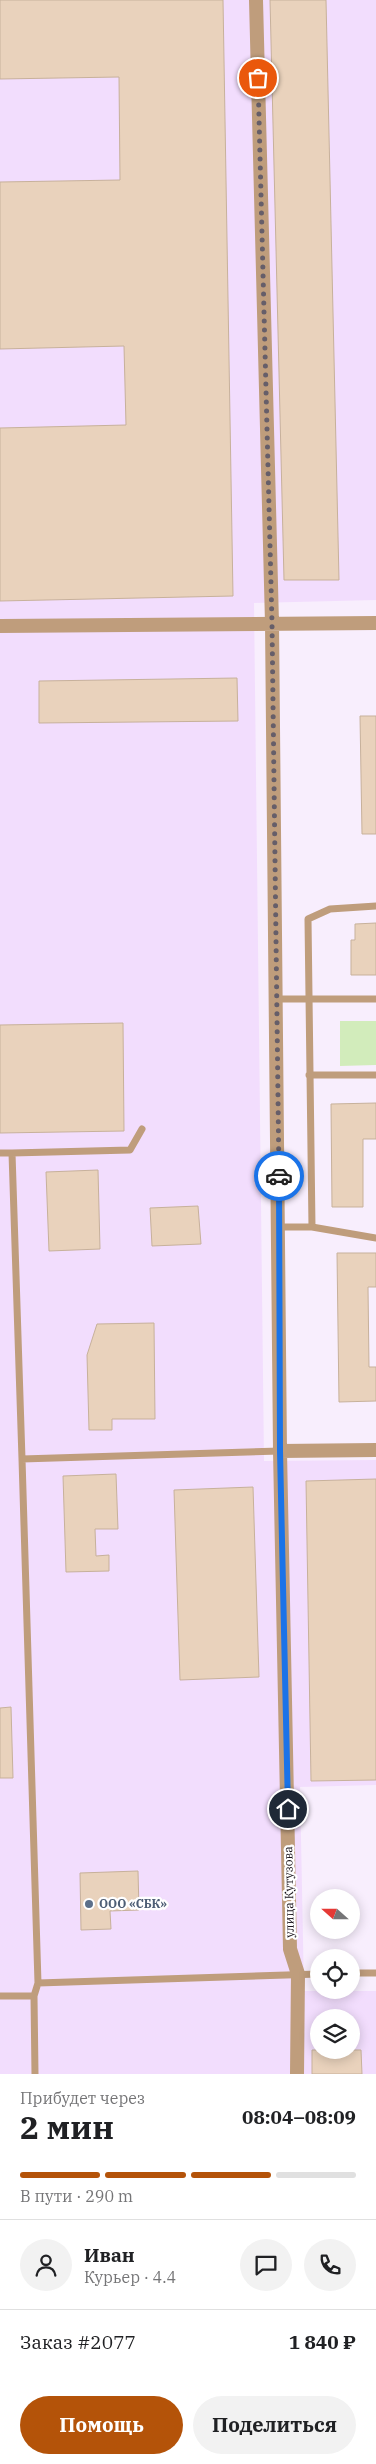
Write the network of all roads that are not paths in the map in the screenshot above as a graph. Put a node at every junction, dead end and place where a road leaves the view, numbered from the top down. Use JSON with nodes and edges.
{"nodes":[{"id":1,"x":256,"y":0,"type":"edge"},
{"id":2,"x":376,"y":622,"type":"edge"},
{"id":3,"x":272,"y":623,"type":"junction"},
{"id":4,"x":0,"y":626,"type":"edge"},
{"id":5,"x":376,"y":906,"type":"edge"},
{"id":6,"x":308,"y":998,"type":"junction"},
{"id":7,"x":277,"y":999,"type":"junction"},
{"id":8,"x":376,"y":999,"type":"edge"},
{"id":9,"x":309,"y":1075,"type":"junction"},
{"id":10,"x":376,"y":1075,"type":"edge"},
{"id":11,"x":142,"y":1128,"type":"dead end"},
{"id":12,"x":0,"y":1153,"type":"edge"},
{"id":13,"x":12,"y":1153,"type":"junction"},
{"id":14,"x":279,"y":1227,"type":"junction"},
{"id":15,"x":312,"y":1227,"type":"junction"},
{"id":16,"x":376,"y":1238,"type":"edge"},
{"id":17,"x":376,"y":1450,"type":"edge"},
{"id":18,"x":280,"y":1451,"type":"junction"},
{"id":19,"x":22,"y":1459,"type":"junction"},
{"id":20,"x":360,"y":1973,"type":"edge"},
{"id":21,"x":376,"y":1973,"type":"edge"},
{"id":22,"x":298,"y":1974,"type":"junction"},
{"id":23,"x":310,"y":1974,"type":"edge"},
{"id":24,"x":38,"y":1983,"type":"junction"},
{"id":25,"x":0,"y":1996,"type":"edge"},
{"id":26,"x":34,"y":1996,"type":"junction"},
{"id":27,"x":36,"y":2074,"type":"edge"},
{"id":28,"x":297,"y":2074,"type":"edge"}],
"edges":[{"from":1,"to":3,"type":"street","name":"улица Кутузова"},
{"from":2,"to":3,"type":"street"},
{"from":3,"to":4,"type":"street"},
{"from":3,"to":7,"type":"street","name":"улица Кутузова"},
{"from":5,"to":6,"type":"lane"},
{"from":6,"to":7,"type":"lane"},
{"from":6,"to":8,"type":"lane"},
{"from":6,"to":9,"type":"lane"},
{"from":7,"to":14,"type":"street","name":"улица Кутузова"},
{"from":9,"to":10,"type":"lane"},
{"from":9,"to":15,"type":"lane"},
{"from":11,"to":13,"type":"lane"},
{"from":12,"to":13,"type":"lane"},
{"from":13,"to":19,"type":"lane"},
{"from":14,"to":15,"type":"lane"},
{"from":14,"to":18,"type":"street","name":"улица Кутузова"},
{"from":15,"to":16,"type":"lane"},
{"from":17,"to":18,"type":"street"},
{"from":18,"to":19,"type":"lane"},
{"from":18,"to":22,"type":"street","name":"улица Кутузова"},
{"from":19,"to":24,"type":"lane"},
{"from":20,"to":21,"type":"lane"},
{"from":22,"to":23,"type":"lane"},
{"from":22,"to":24,"type":"lane"},
{"from":22,"to":28,"type":"street","name":"улица Кутузова"},
{"from":24,"to":26,"type":"lane"},
{"from":25,"to":26,"type":"lane"},
{"from":26,"to":27,"type":"lane"}]}
